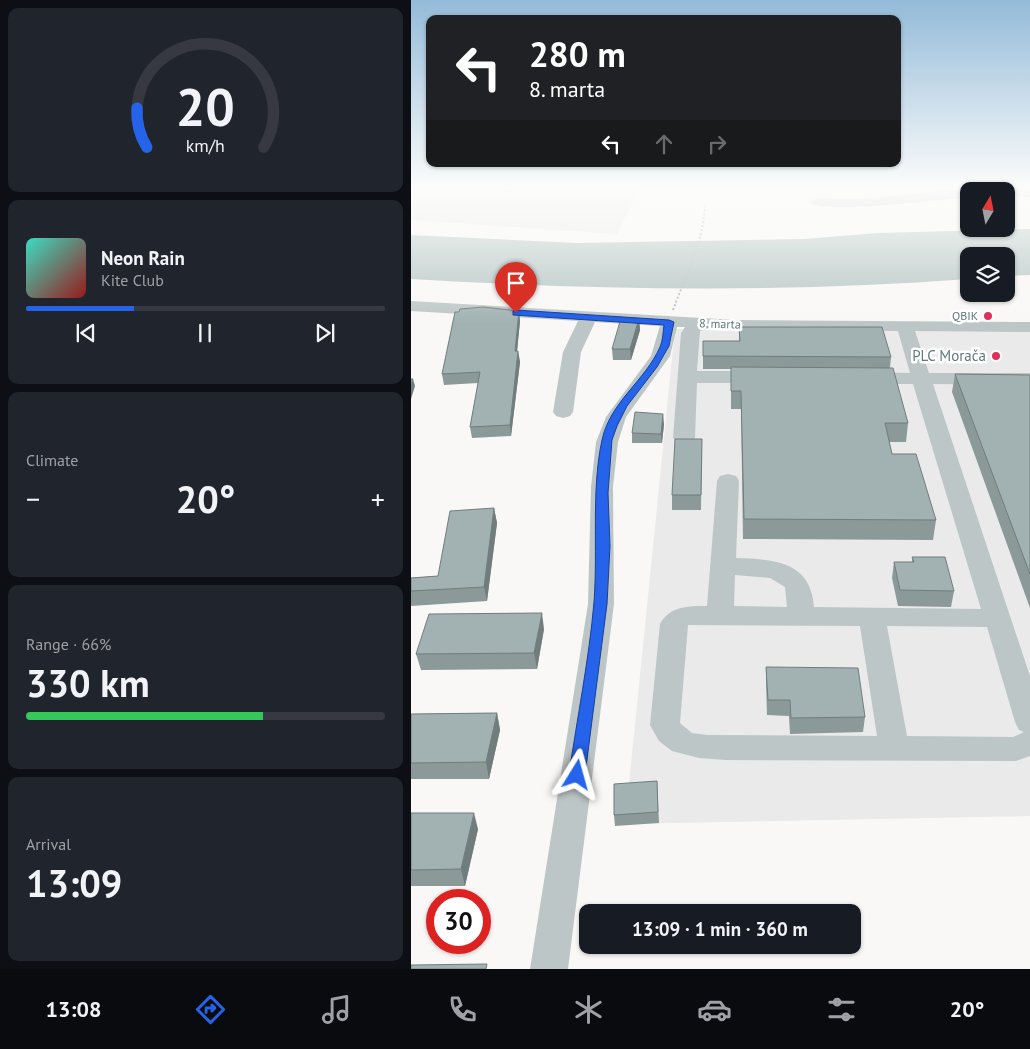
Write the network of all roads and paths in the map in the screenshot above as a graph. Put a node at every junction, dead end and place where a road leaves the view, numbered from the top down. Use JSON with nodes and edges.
{"nodes":[{"id":1,"x":704,"y":232,"type":"edge"},
{"id":2,"x":411,"y":306,"type":"edge"},
{"id":3,"x":672,"y":315,"type":"junction"},
{"id":4,"x":589,"y":317,"type":"junction"},
{"id":5,"x":702,"y":324,"type":"junction"},
{"id":6,"x":1030,"y":327,"type":"edge"},
{"id":7,"x":907,"y":332,"type":"junction"},
{"id":8,"x":1030,"y":339,"type":"edge"},
{"id":9,"x":688,"y":377,"type":"junction"},
{"id":10,"x":776,"y":377,"type":"edge"},
{"id":11,"x":845,"y":378,"type":"edge"},
{"id":12,"x":923,"y":378,"type":"junction"},
{"id":13,"x":1030,"y":379,"type":"edge"},
{"id":14,"x":563,"y":412,"type":"dead end"},
{"id":15,"x":684,"y":438,"type":"edge"},
{"id":16,"x":728,"y":481,"type":"dead end"},
{"id":17,"x":723,"y":566,"type":"junction"},
{"id":18,"x":720,"y":615,"type":"junction"},
{"id":19,"x":801,"y":616,"type":"junction"},
{"id":20,"x":872,"y":617,"type":"junction"},
{"id":21,"x":997,"y":618,"type":"junction"},
{"id":22,"x":1019,"y":658,"type":"edge"},
{"id":23,"x":1030,"y":722,"type":"edge"},
{"id":24,"x":1030,"y":742,"type":"edge"},
{"id":25,"x":893,"y":749,"type":"junction"},
{"id":26,"x":549,"y":969,"type":"edge"}],
"edges":[{"from":1,"to":3,"type":"path"},
{"from":2,"to":4,"type":"street","name":"8. marta"},
{"from":3,"to":4,"type":"street","name":"8. marta"},
{"from":3,"to":5,"type":"street","name":"8. marta"},
{"from":3,"to":26,"type":"street"},
{"from":4,"to":14,"type":"street"},
{"from":5,"to":7,"type":"street","name":"8. marta"},
{"from":5,"to":9,"type":"street"},
{"from":6,"to":7,"type":"street","name":"8. marta"},
{"from":7,"to":8,"type":"street"},
{"from":7,"to":12,"type":"street"},
{"from":9,"to":10,"type":"street"},
{"from":9,"to":15,"type":"street"},
{"from":11,"to":12,"type":"street"},
{"from":12,"to":13,"type":"street"},
{"from":12,"to":21,"type":"street"},
{"from":16,"to":17,"type":"street"},
{"from":17,"to":18,"type":"street"},
{"from":17,"to":19,"type":"street"},
{"from":18,"to":19,"type":"street"},
{"from":18,"to":25,"type":"street"},
{"from":19,"to":20,"type":"street"},
{"from":20,"to":21,"type":"street"},
{"from":20,"to":25,"type":"street"},
{"from":21,"to":22,"type":"street"},
{"from":22,"to":23,"type":"street"},
{"from":24,"to":25,"type":"street"}]}
